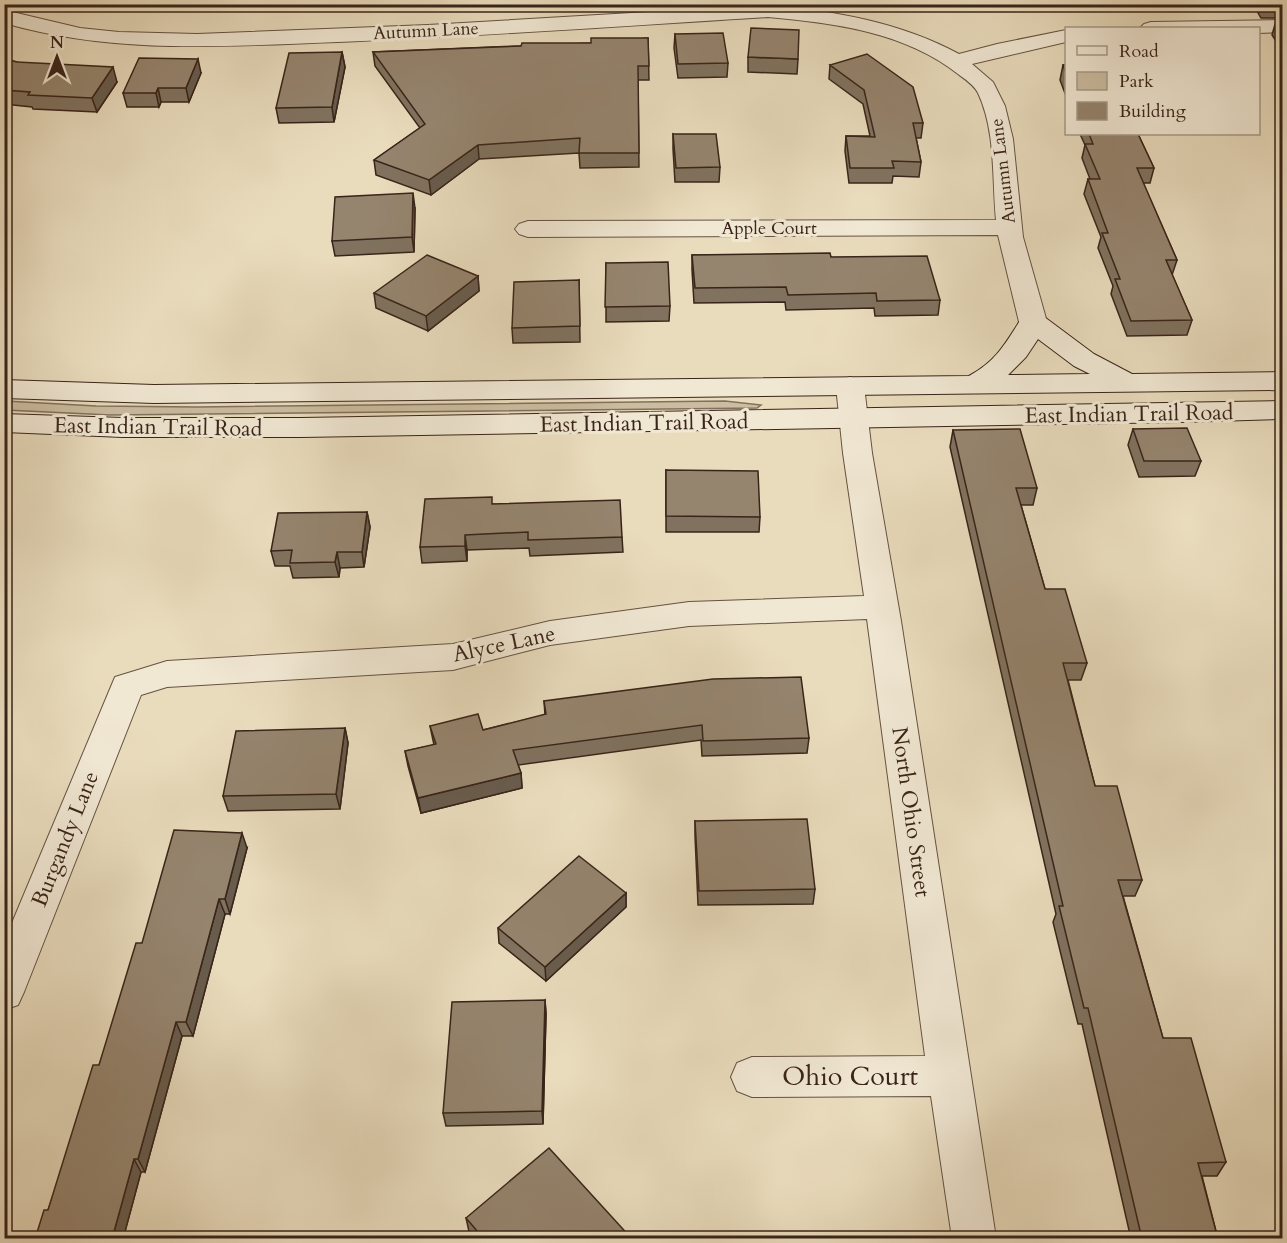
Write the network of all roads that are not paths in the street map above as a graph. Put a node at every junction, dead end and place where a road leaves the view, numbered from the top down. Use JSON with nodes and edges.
{"nodes":[{"id":1,"x":4,"y":16,"type":"edge"},
{"id":2,"x":1282,"y":26,"type":"edge"},
{"id":3,"x":1216,"y":27,"type":"edge"},
{"id":4,"x":1065,"y":36,"type":"edge"},
{"id":5,"x":958,"y":61,"type":"junction"},
{"id":6,"x":1009,"y":227,"type":"junction"},
{"id":7,"x":528,"y":229,"type":"dead end"},
{"id":8,"x":1033,"y":322,"type":"junction"},
{"id":9,"x":1282,"y":381,"type":"edge"},
{"id":10,"x":1128,"y":383,"type":"junction"},
{"id":11,"x":975,"y":384,"type":"junction"},
{"id":12,"x":850,"y":386,"type":"junction"},
{"id":13,"x":4,"y":388,"type":"edge"},
{"id":14,"x":1282,"y":410,"type":"edge"},
{"id":15,"x":853,"y":421,"type":"junction"},
{"id":16,"x":4,"y":423,"type":"edge"},
{"id":17,"x":882,"y":607,"type":"junction"},
{"id":18,"x":127,"y":686,"type":"joint"},
{"id":19,"x":4,"y":992,"type":"edge"},
{"id":20,"x":948,"y":1076,"type":"junction"},
{"id":21,"x":752,"y":1077,"type":"dead end"},
{"id":22,"x":974,"y":1239,"type":"edge"}],
"edges":[{"from":1,"to":5,"type":"street","name":"Autumn Lane"},
{"from":2,"to":3,"type":"street"},
{"from":4,"to":5,"type":"street"},
{"from":5,"to":6,"type":"street","name":"Autumn Lane"},
{"from":6,"to":7,"type":"street","name":"Apple Court"},
{"from":6,"to":8,"type":"street","name":"Autumn Lane"},
{"from":8,"to":10,"type":"street"},
{"from":8,"to":11,"type":"street"},
{"from":9,"to":10,"type":"street","name":"East Indian Trail Road"},
{"from":10,"to":11,"type":"street","name":"East Indian Trail Road"},
{"from":11,"to":12,"type":"street","name":"East Indian Trail Road"},
{"from":12,"to":13,"type":"street","name":"East Indian Trail Road"},
{"from":12,"to":15,"type":"street","name":"North Ohio Street"},
{"from":14,"to":15,"type":"street","name":"East Indian Trail Road"},
{"from":15,"to":16,"type":"street","name":"East Indian Trail Road"},
{"from":15,"to":17,"type":"street","name":"North Ohio Street"},
{"from":17,"to":18,"type":"street","name":"Alyce Lane"},
{"from":17,"to":20,"type":"street","name":"North Ohio Street"},
{"from":18,"to":19,"type":"street","name":"Burgandy Lane"},
{"from":20,"to":21,"type":"street","name":"Ohio Court"},
{"from":20,"to":22,"type":"street","name":"North Ohio Street"}]}
